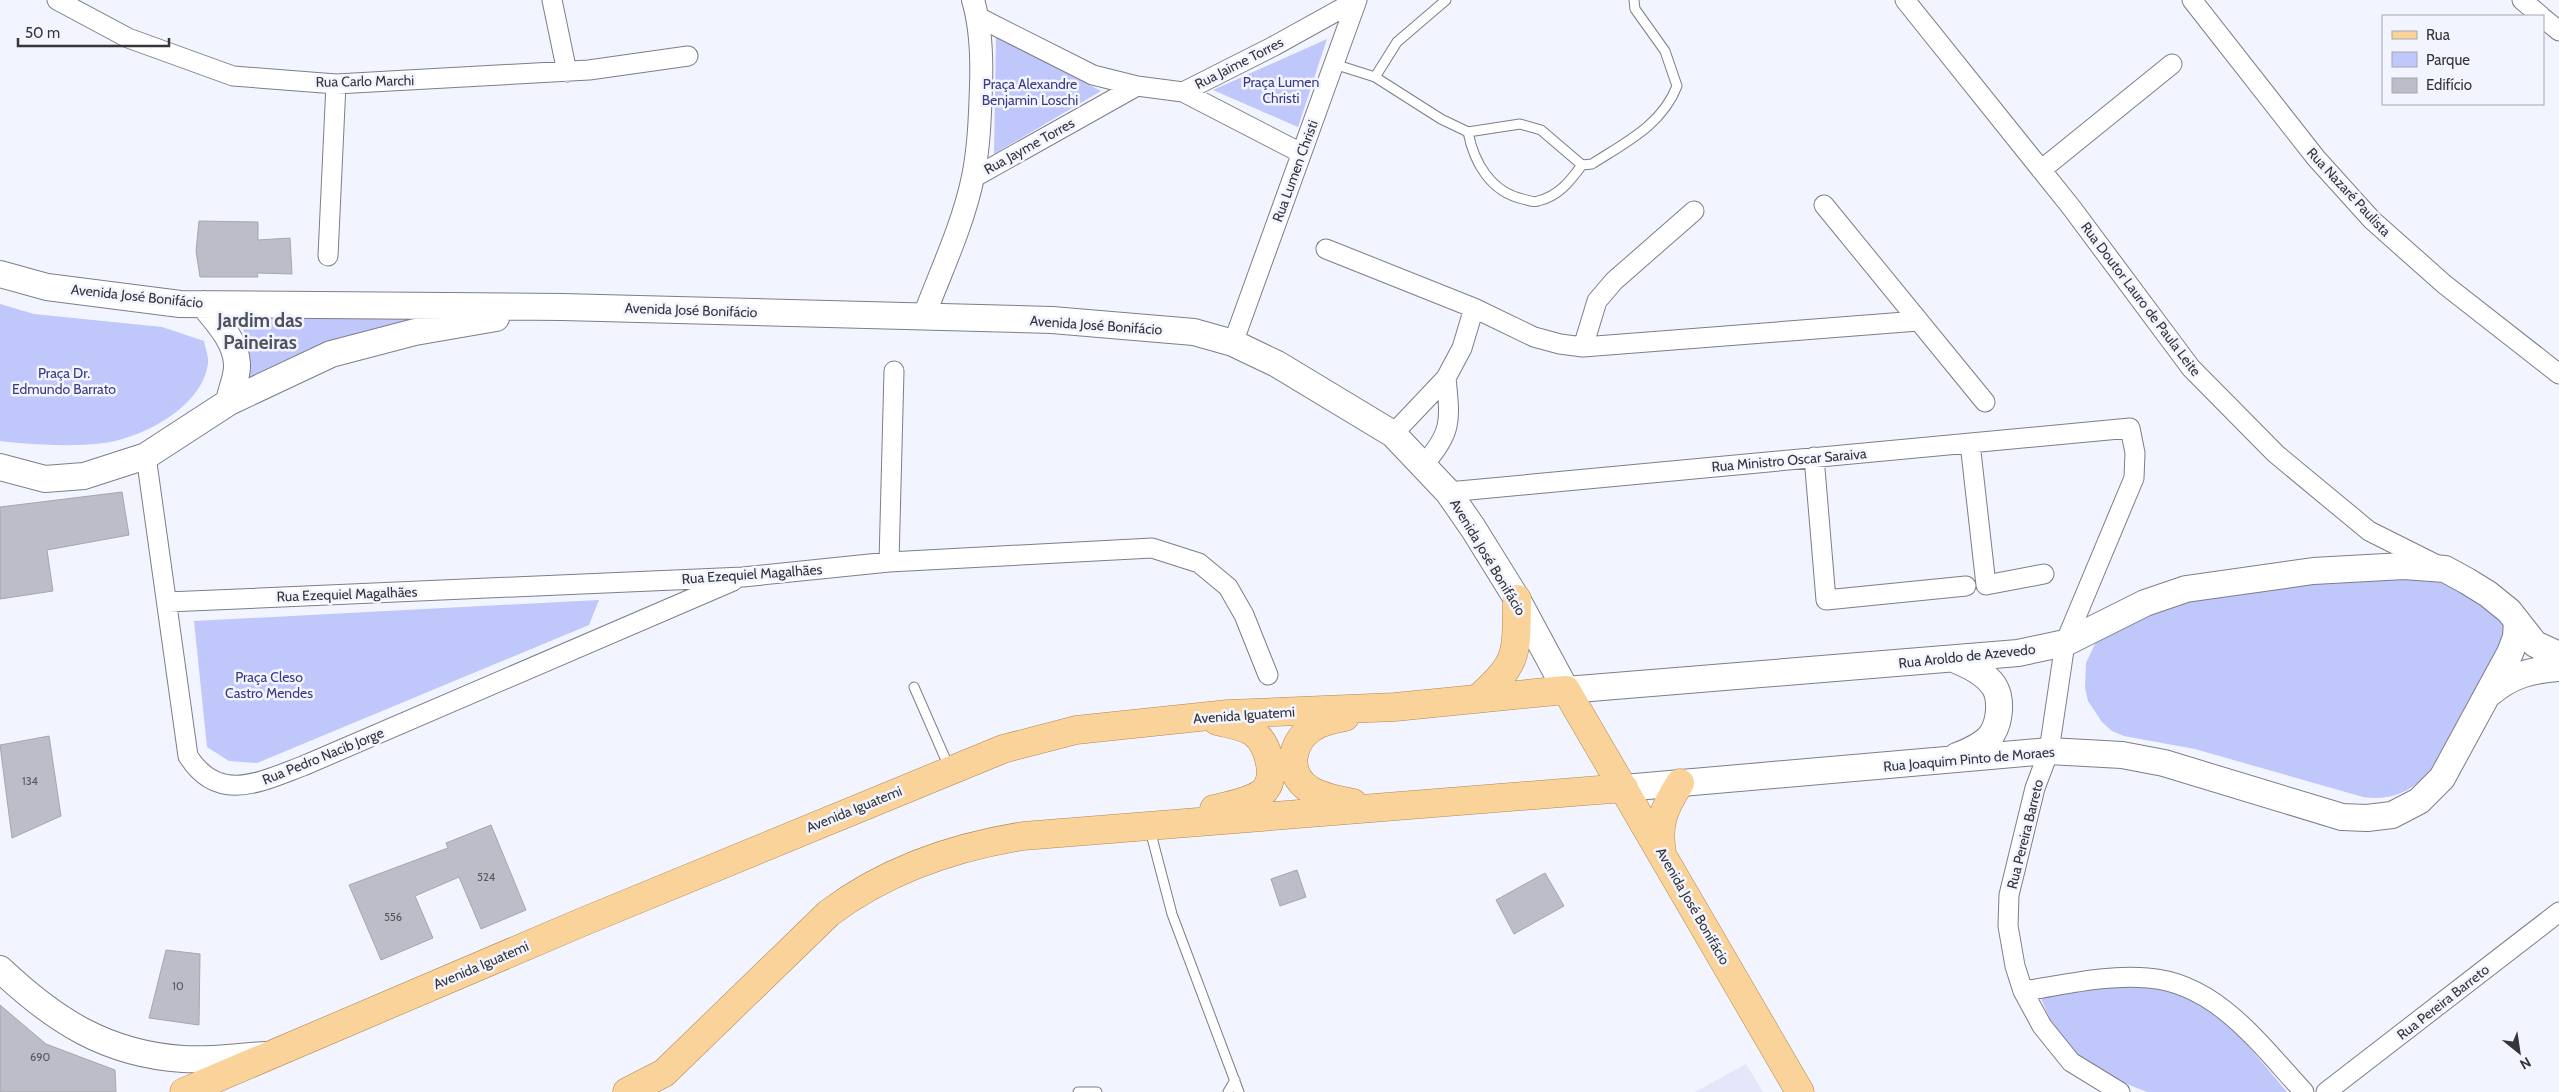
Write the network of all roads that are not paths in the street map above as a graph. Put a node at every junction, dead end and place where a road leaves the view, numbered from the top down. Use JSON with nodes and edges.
{"nodes":[{"id":1,"x":57,"y":0,"type":"edge"},
{"id":2,"x":552,"y":0,"type":"edge"},
{"id":3,"x":1356,"y":0,"type":"edge"},
{"id":4,"x":1446,"y":0,"type":"edge"},
{"id":5,"x":1634,"y":0,"type":"edge"},
{"id":6,"x":1905,"y":0,"type":"edge"},
{"id":7,"x":2192,"y":0,"type":"edge"},
{"id":8,"x":2522,"y":0,"type":"edge"},
{"id":9,"x":976,"y":9,"type":"edge"},
{"id":10,"x":2540,"y":15,"type":"edge"},
{"id":11,"x":2544,"y":19,"type":"edge"},
{"id":12,"x":2559,"y":31,"type":"edge"},
{"id":13,"x":688,"y":56,"type":"dead end"},
{"id":14,"x":1334,"y":64,"type":"junction"},
{"id":15,"x":2172,"y":64,"type":"dead end"},
{"id":16,"x":567,"y":72,"type":"junction"},
{"id":17,"x":1375,"y":77,"type":"junction"},
{"id":18,"x":336,"y":84,"type":"junction"},
{"id":19,"x":1137,"y":86,"type":"junction"},
{"id":20,"x":1183,"y":92,"type":"junction"},
{"id":21,"x":1468,"y":132,"type":"junction"},
{"id":22,"x":1301,"y":153,"type":"junction"},
{"id":23,"x":1582,"y":165,"type":"junction"},
{"id":24,"x":2041,"y":170,"type":"junction"},
{"id":25,"x":973,"y":178,"type":"junction"},
{"id":26,"x":1824,"y":206,"type":"dead end"},
{"id":27,"x":1694,"y":211,"type":"dead end"},
{"id":28,"x":1326,"y":249,"type":"dead end"},
{"id":29,"x":328,"y":256,"type":"dead end"},
{"id":30,"x":0,"y":274,"type":"edge"},
{"id":31,"x":203,"y":304,"type":"junction"},
{"id":32,"x":562,"y":307,"type":"junction"},
{"id":33,"x":1474,"y":308,"type":"junction"},
{"id":34,"x":924,"y":316,"type":"junction"},
{"id":35,"x":1918,"y":321,"type":"junction"},
{"id":36,"x":1233,"y":342,"type":"junction"},
{"id":37,"x":1583,"y":347,"type":"junction"},
{"id":38,"x":894,"y":371,"type":"dead end"},
{"id":39,"x":2559,"y":374,"type":"edge"},
{"id":40,"x":1446,"y":378,"type":"junction"},
{"id":41,"x":229,"y":402,"type":"junction"},
{"id":42,"x":1985,"y":402,"type":"dead end"},
{"id":43,"x":2130,"y":428,"type":"joint"},
{"id":44,"x":1393,"y":434,"type":"junction"},
{"id":45,"x":1970,"y":443,"type":"junction"},
{"id":46,"x":146,"y":456,"type":"junction"},
{"id":47,"x":1814,"y":457,"type":"junction"},
{"id":48,"x":1424,"y":464,"type":"junction"},
{"id":49,"x":0,"y":468,"type":"edge"},
{"id":50,"x":1448,"y":492,"type":"junction"},
{"id":51,"x":889,"y":562,"type":"junction"},
{"id":52,"x":2445,"y":569,"type":"junction"},
{"id":53,"x":2044,"y":574,"type":"dead end"},
{"id":54,"x":743,"y":577,"type":"junction"},
{"id":55,"x":1966,"y":586,"type":"dead end"},
{"id":56,"x":1517,"y":599,"type":"junction"},
{"id":57,"x":167,"y":602,"type":"junction"},
{"id":58,"x":2517,"y":621,"type":"junction"},
{"id":59,"x":2065,"y":643,"type":"junction"},
{"id":60,"x":2559,"y":655,"type":"edge"},
{"id":61,"x":1956,"y":660,"type":"junction"},
{"id":62,"x":2559,"y":668,"type":"edge"},
{"id":63,"x":1268,"y":675,"type":"dead end"},
{"id":64,"x":914,"y":687,"type":"dead end"},
{"id":65,"x":1566,"y":690,"type":"junction"},
{"id":66,"x":2484,"y":697,"type":"junction"},
{"id":67,"x":1477,"y":699,"type":"junction"},
{"id":68,"x":1395,"y":707,"type":"junction"},
{"id":69,"x":1205,"y":717,"type":"junction"},
{"id":70,"x":2049,"y":751,"type":"junction"},
{"id":71,"x":1939,"y":762,"type":"junction"},
{"id":72,"x":950,"y":770,"type":"junction"},
{"id":73,"x":1680,"y":782,"type":"junction"},
{"id":74,"x":1624,"y":788,"type":"junction"},
{"id":75,"x":1376,"y":808,"type":"junction"},
{"id":76,"x":1153,"y":826,"type":"junction"},
{"id":77,"x":1662,"y":854,"type":"junction"},
{"id":78,"x":2559,"y":912,"type":"edge"},
{"id":79,"x":0,"y":969,"type":"edge"},
{"id":80,"x":2024,"y":991,"type":"junction"},
{"id":81,"x":270,"y":1054,"type":"junction"},
{"id":82,"x":1235,"y":1080,"type":"junction"},
{"id":83,"x":184,"y":1092,"type":"edge"},
{"id":84,"x":627,"y":1092,"type":"edge"},
{"id":85,"x":1078,"y":1092,"type":"edge"},
{"id":86,"x":1097,"y":1092,"type":"edge"},
{"id":87,"x":1228,"y":1092,"type":"edge"},
{"id":88,"x":1239,"y":1092,"type":"edge"},
{"id":89,"x":1800,"y":1092,"type":"edge"},
{"id":90,"x":2120,"y":1092,"type":"edge"},
{"id":91,"x":2304,"y":1092,"type":"edge"},
{"id":92,"x":2326,"y":1092,"type":"edge"}],
"edges":[{"from":1,"to":18,"type":"street","name":"Rua Carlo Marchi"},
{"from":2,"to":16,"type":"street"},
{"from":3,"to":14,"type":"street","name":"Rua Lumen Christi"},
{"from":3,"to":20,"type":"street","name":"Rua Jaime Torres"},
{"from":4,"to":17,"type":"lane"},
{"from":5,"to":23,"type":"lane"},
{"from":6,"to":24,"type":"street","name":"Rua Doutor Lauro de Paula Leite"},
{"from":7,"to":39,"type":"street","name":"Rua Nazaré Paulista"},
{"from":8,"to":10,"type":"street"},
{"from":9,"to":19,"type":"street","name":"Rua Jaime Torres"},
{"from":9,"to":25,"type":"street"},
{"from":11,"to":12,"type":"street"},
{"from":13,"to":16,"type":"street","name":"Rua Carlo Marchi"},
{"from":14,"to":17,"type":"lane"},
{"from":14,"to":22,"type":"street","name":"Rua Lumen Christi"},
{"from":15,"to":24,"type":"street"},
{"from":16,"to":18,"type":"street","name":"Rua Carlo Marchi"},
{"from":17,"to":21,"type":"lane"},
{"from":18,"to":29,"type":"street"},
{"from":19,"to":20,"type":"street","name":"Rua Jaime Torres"},
{"from":19,"to":25,"type":"street","name":"Rua Jayme Torres"},
{"from":20,"to":22,"type":"street"},
{"from":21,"to":23,"type":"lane"},
{"from":21,"to":23,"type":"lane"},
{"from":22,"to":36,"type":"street","name":"Rua Lumen Christi"},
{"from":24,"to":52,"type":"street","name":"Rua Doutor Lauro de Paula Leite"},
{"from":25,"to":34,"type":"street"},
{"from":26,"to":35,"type":"street"},
{"from":27,"to":37,"type":"street"},
{"from":28,"to":33,"type":"street"},
{"from":30,"to":31,"type":"main road","name":"Avenida José Bonifácio"},
{"from":31,"to":32,"type":"main road","name":"Avenida José Bonifácio"},
{"from":31,"to":41,"type":"main road"},
{"from":32,"to":34,"type":"main road","name":"Avenida José Bonifácio"},
{"from":32,"to":41,"type":"main road"},
{"from":33,"to":37,"type":"street"},
{"from":33,"to":40,"type":"street"},
{"from":34,"to":36,"type":"main road","name":"Avenida José Bonifácio"},
{"from":35,"to":37,"type":"street"},
{"from":35,"to":42,"type":"street"},
{"from":36,"to":44,"type":"main road","name":"Avenida José Bonifácio"},
{"from":38,"to":51,"type":"street"},
{"from":40,"to":44,"type":"street"},
{"from":40,"to":48,"type":"street"},
{"from":41,"to":46,"type":"main road"},
{"from":43,"to":45,"type":"street","name":"Rua Ministro Oscar Saraiva"},
{"from":43,"to":59,"type":"street","name":"Rua Pereira Barreto"},
{"from":44,"to":48,"type":"main road","name":"Avenida José Bonifácio"},
{"from":45,"to":47,"type":"street","name":"Rua Ministro Oscar Saraiva"},
{"from":45,"to":53,"type":"street"},
{"from":46,"to":49,"type":"main road"},
{"from":46,"to":57,"type":"street","name":"Rua Pedro Nacib Jorge"},
{"from":47,"to":50,"type":"street","name":"Rua Ministro Oscar Saraiva"},
{"from":47,"to":55,"type":"street"},
{"from":48,"to":50,"type":"main road","name":"Avenida José Bonifácio"},
{"from":50,"to":56,"type":"main road","name":"Avenida José Bonifácio"},
{"from":51,"to":54,"type":"street","name":"Rua Ezequiel Magalhães"},
{"from":51,"to":63,"type":"street","name":"Rua Ezequiel Magalhães"},
{"from":52,"to":58,"type":"main road","name":"Rua Aroldo de Azevedo"},
{"from":52,"to":59,"type":"main road","name":"Rua Aroldo de Azevedo"},
{"from":54,"to":57,"type":"street","name":"Rua Ezequiel Magalhães"},
{"from":54,"to":57,"type":"street","name":"Rua Pedro Nacib Jorge"},
{"from":56,"to":65,"type":"main road","name":"Avenida José Bonifácio"},
{"from":56,"to":67,"type":"main road"},
{"from":58,"to":60,"type":"main road","name":"Rua Aroldo de Azevedo"},
{"from":58,"to":66,"type":"main road","name":"Rua Joaquim Pinto de Moraes"},
{"from":59,"to":61,"type":"main road","name":"Rua Aroldo de Azevedo"},
{"from":59,"to":70,"type":"street","name":"Rua Pereira Barreto"},
{"from":61,"to":65,"type":"main road","name":"Rua Aroldo de Azevedo"},
{"from":61,"to":71,"type":"main road"},
{"from":62,"to":66,"type":"main road"},
{"from":64,"to":72,"type":"lane"},
{"from":65,"to":67,"type":"main road","name":"Avenida Iguatemi"},
{"from":65,"to":74,"type":"main road","name":"Avenida José Bonifácio"},
{"from":66,"to":70,"type":"main road","name":"Rua Joaquim Pinto de Moraes"},
{"from":67,"to":68,"type":"main road","name":"Avenida Iguatemi"},
{"from":68,"to":69,"type":"main road","name":"Avenida Iguatemi"},
{"from":68,"to":75,"type":"main road"},
{"from":69,"to":72,"type":"main road","name":"Avenida Iguatemi"},
{"from":69,"to":76,"type":"main road"},
{"from":70,"to":71,"type":"main road","name":"Rua Joaquim Pinto de Moraes"},
{"from":70,"to":80,"type":"street","name":"Rua Pereira Barreto"},
{"from":71,"to":73,"type":"main road","name":"Rua Joaquim Pinto de Moraes"},
{"from":72,"to":81,"type":"main road","name":"Avenida Iguatemi"},
{"from":73,"to":74,"type":"main road","name":"Rua Joaquim Pinto de Moraes"},
{"from":73,"to":77,"type":"main road"},
{"from":74,"to":75,"type":"main road"},
{"from":74,"to":77,"type":"main road","name":"Avenida José Bonifácio"},
{"from":75,"to":76,"type":"main road"},
{"from":76,"to":82,"type":"lane"},
{"from":76,"to":84,"type":"main road"},
{"from":77,"to":89,"type":"main road","name":"Avenida José Bonifácio"},
{"from":78,"to":92,"type":"street","name":"Rua Pereira Barreto"},
{"from":79,"to":81,"type":"main road"},
{"from":80,"to":90,"type":"street","name":"Rua Pereira Barreto"},
{"from":80,"to":91,"type":"street"},
{"from":81,"to":83,"type":"main road","name":"Avenida Iguatemi"},
{"from":82,"to":87,"type":"lane"},
{"from":82,"to":88,"type":"lane"},
{"from":85,"to":86,"type":"lane"}]}
